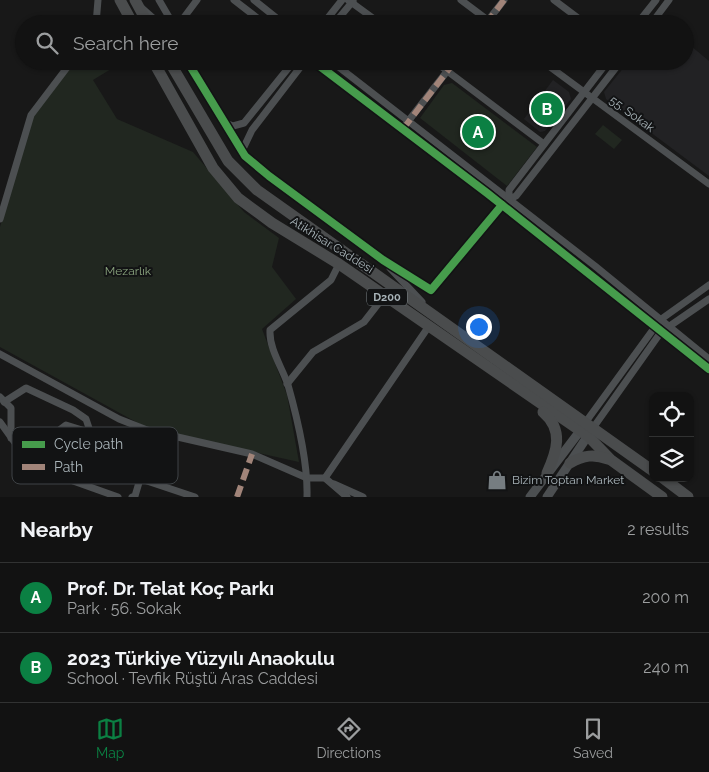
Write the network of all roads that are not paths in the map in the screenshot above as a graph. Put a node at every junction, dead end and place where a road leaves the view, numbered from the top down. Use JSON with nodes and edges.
{"nodes":[{"id":1,"x":98,"y":0,"type":"edge"},
{"id":2,"x":120,"y":0,"type":"edge"},
{"id":3,"x":159,"y":0,"type":"edge"},
{"id":4,"x":198,"y":0,"type":"edge"},
{"id":5,"x":234,"y":0,"type":"edge"},
{"id":6,"x":254,"y":0,"type":"edge"},
{"id":7,"x":342,"y":0,"type":"edge"},
{"id":8,"x":461,"y":0,"type":"edge"},
{"id":9,"x":504,"y":0,"type":"edge"},
{"id":10,"x":554,"y":0,"type":"edge"},
{"id":11,"x":656,"y":0,"type":"edge"},
{"id":12,"x":670,"y":0,"type":"edge"},
{"id":13,"x":135,"y":1,"type":"edge"},
{"id":14,"x":351,"y":1,"type":"edge"},
{"id":15,"x":97,"y":15,"type":"edge"},
{"id":16,"x":128,"y":15,"type":"edge"},
{"id":17,"x":143,"y":15,"type":"edge"},
{"id":18,"x":150,"y":15,"type":"edge"},
{"id":19,"x":168,"y":15,"type":"edge"},
{"id":20,"x":187,"y":15,"type":"edge"},
{"id":21,"x":253,"y":15,"type":"edge"},
{"id":22,"x":273,"y":15,"type":"edge"},
{"id":23,"x":330,"y":15,"type":"edge"},
{"id":24,"x":341,"y":15,"type":"edge"},
{"id":25,"x":369,"y":15,"type":"edge"},
{"id":26,"x":479,"y":15,"type":"edge"},
{"id":27,"x":494,"y":15,"type":"edge"},
{"id":28,"x":574,"y":15,"type":"edge"},
{"id":29,"x":644,"y":15,"type":"edge"},
{"id":30,"x":658,"y":15,"type":"edge"},
{"id":31,"x":65,"y":70,"type":"edge"},
{"id":32,"x":158,"y":70,"type":"edge"},
{"id":33,"x":174,"y":70,"type":"edge"},
{"id":34,"x":192,"y":70,"type":"edge"},
{"id":35,"x":287,"y":70,"type":"edge"},
{"id":36,"x":297,"y":70,"type":"edge"},
{"id":37,"x":325,"y":70,"type":"edge"},
{"id":38,"x":343,"y":70,"type":"edge"},
{"id":39,"x":447,"y":70,"type":"joint"},
{"id":40,"x":554,"y":70,"type":"edge"},
{"id":41,"x":602,"y":70,"type":"edge"},
{"id":42,"x":614,"y":70,"type":"edge"},
{"id":43,"x":585,"y":93,"type":"junction"},
{"id":44,"x":591,"y":98,"type":"junction"},
{"id":45,"x":409,"y":121,"type":"junction"},
{"id":46,"x":223,"y":122,"type":"junction"},
{"id":47,"x":403,"y":129,"type":"junction"},
{"id":48,"x":544,"y":144,"type":"junction"},
{"id":49,"x":242,"y":151,"type":"junction"},
{"id":50,"x":709,"y":184,"type":"edge"},
{"id":51,"x":508,"y":199,"type":"junction"},
{"id":52,"x":502,"y":205,"type":"junction"},
{"id":53,"x":0,"y":219,"type":"edge"},
{"id":54,"x":383,"y":260,"type":"junction"},
{"id":55,"x":339,"y":264,"type":"junction"},
{"id":56,"x":709,"y":285,"type":"edge"},
{"id":57,"x":384,"y":295,"type":"junction"},
{"id":58,"x":709,"y":299,"type":"edge"},
{"id":59,"x":660,"y":320,"type":"junction"},
{"id":60,"x":430,"y":321,"type":"junction"},
{"id":61,"x":654,"y":326,"type":"junction"},
{"id":62,"x":668,"y":326,"type":"junction"},
{"id":63,"x":661,"y":332,"type":"junction"},
{"id":64,"x":0,"y":354,"type":"edge"},
{"id":65,"x":709,"y":358,"type":"edge"},
{"id":66,"x":709,"y":369,"type":"edge"},
{"id":67,"x":287,"y":384,"type":"junction"},
{"id":68,"x":516,"y":387,"type":"junction"},
{"id":69,"x":2,"y":399,"type":"edge"},
{"id":70,"x":0,"y":422,"type":"edge"},
{"id":71,"x":89,"y":427,"type":"edge"},
{"id":72,"x":140,"y":427,"type":"edge"},
{"id":73,"x":586,"y":430,"type":"junction"},
{"id":74,"x":178,"y":437,"type":"edge"},
{"id":75,"x":11,"y":439,"type":"joint"},
{"id":76,"x":611,"y":460,"type":"junction"},
{"id":77,"x":570,"y":463,"type":"junction"},
{"id":78,"x":649,"y":469,"type":"edge"},
{"id":79,"x":548,"y":473,"type":"junction"},
{"id":80,"x":307,"y":478,"type":"junction"},
{"id":81,"x":325,"y":478,"type":"junction"},
{"id":82,"x":668,"y":482,"type":"edge"},
{"id":83,"x":332,"y":483,"type":"junction"},
{"id":84,"x":82,"y":484,"type":"edge"},
{"id":85,"x":139,"y":484,"type":"edge"},
{"id":86,"x":156,"y":484,"type":"edge"},
{"id":87,"x":118,"y":497,"type":"edge"},
{"id":88,"x":132,"y":497,"type":"edge"},
{"id":89,"x":195,"y":497,"type":"edge"},
{"id":90,"x":307,"y":497,"type":"edge"},
{"id":91,"x":347,"y":497,"type":"edge"},
{"id":92,"x":363,"y":497,"type":"edge"},
{"id":93,"x":530,"y":497,"type":"edge"},
{"id":94,"x":547,"y":497,"type":"edge"},
{"id":95,"x":662,"y":497,"type":"edge"},
{"id":96,"x":688,"y":497,"type":"edge"}],
"edges":[{"from":1,"to":15,"type":"street"},
{"from":2,"to":16,"type":"highway"},
{"from":3,"to":19,"type":"street"},
{"from":4,"to":20,"type":"street"},
{"from":5,"to":21,"type":"street"},
{"from":6,"to":22,"type":"street"},
{"from":7,"to":23,"type":"street"},
{"from":8,"to":26,"type":"street"},
{"from":9,"to":27,"type":"street"},
{"from":10,"to":28,"type":"street"},
{"from":11,"to":29,"type":"street"},
{"from":12,"to":30,"type":"street"},
{"from":13,"to":17,"type":"highway"},
{"from":13,"to":18,"type":"street"},
{"from":14,"to":24,"type":"street"},
{"from":14,"to":25,"type":"street"},
{"from":31,"to":53,"type":"street"},
{"from":32,"to":55,"type":"highway","name":"Atikhisar Caddesi","number":"D200"},
{"from":33,"to":60,"type":"highway","name":"Atikhisar Caddesi","number":"D200"},
{"from":34,"to":46,"type":"street"},
{"from":35,"to":46,"type":"street"},
{"from":36,"to":49,"type":"street"},
{"from":37,"to":47,"type":"street"},
{"from":38,"to":45,"type":"street"},
{"from":39,"to":45,"type":"street"},
{"from":39,"to":48,"type":"street"},
{"from":40,"to":43,"type":"street","name":"55. Sokak"},
{"from":41,"to":43,"type":"street"},
{"from":42,"to":44,"type":"street"},
{"from":43,"to":44,"type":"street","name":"55. Sokak"},
{"from":43,"to":48,"type":"street"},
{"from":44,"to":50,"type":"street","name":"55. Sokak"},
{"from":44,"to":51,"type":"street"},
{"from":45,"to":47,"type":"street"},
{"from":45,"to":51,"type":"street"},
{"from":46,"to":49,"type":"street"},
{"from":47,"to":52,"type":"street"},
{"from":48,"to":51,"type":"street"},
{"from":49,"to":54,"type":"street"},
{"from":51,"to":59,"type":"street"},
{"from":52,"to":54,"type":"street"},
{"from":52,"to":61,"type":"street"},
{"from":54,"to":60,"type":"street"},
{"from":55,"to":57,"type":"highway","name":"Atikhisar Caddesi","number":"D200"},
{"from":55,"to":67,"type":"street"},
{"from":56,"to":59,"type":"street"},
{"from":57,"to":60,"type":"highway","name":"Atikhisar Caddesi","number":"D200"},
{"from":57,"to":67,"type":"street"},
{"from":58,"to":62,"type":"street"},
{"from":59,"to":61,"type":"street"},
{"from":59,"to":62,"type":"street"},
{"from":60,"to":68,"type":"highway","name":"Atikhisar Caddesi","number":"D200"},
{"from":60,"to":73,"type":"highway","name":"Atikhisar Caddesi","number":"D200"},
{"from":60,"to":81,"type":"street"},
{"from":61,"to":63,"type":"street"},
{"from":61,"to":73,"type":"street"},
{"from":62,"to":63,"type":"street"},
{"from":62,"to":65,"type":"street"},
{"from":63,"to":66,"type":"street"},
{"from":63,"to":73,"type":"street"},
{"from":64,"to":72,"type":"street"},
{"from":67,"to":80,"type":"street"},
{"from":68,"to":73,"type":"highway","name":"Atikhisar Caddesi","number":"D200"},
{"from":68,"to":79,"type":"highway"},
{"from":69,"to":71,"type":"street"},
{"from":69,"to":75,"type":"street"},
{"from":70,"to":75,"type":"street"},
{"from":73,"to":76,"type":"highway","name":"Atikhisar Caddesi","number":"D200"},
{"from":73,"to":77,"type":"street"},
{"from":73,"to":78,"type":"highway","name":"Atikhisar Caddesi","number":"D200"},
{"from":73,"to":79,"type":"street"},
{"from":74,"to":80,"type":"street"},
{"from":76,"to":77,"type":"highway"},
{"from":76,"to":95,"type":"highway","name":"Atikhisar Caddesi","number":"D200"},
{"from":77,"to":94,"type":"street"},
{"from":79,"to":93,"type":"street"},
{"from":80,"to":81,"type":"street"},
{"from":80,"to":90,"type":"street"},
{"from":81,"to":83,"type":"street"},
{"from":82,"to":96,"type":"highway"},
{"from":83,"to":91,"type":"street"},
{"from":83,"to":92,"type":"street"},
{"from":84,"to":87,"type":"street"},
{"from":85,"to":88,"type":"street"},
{"from":86,"to":89,"type":"street"}]}
